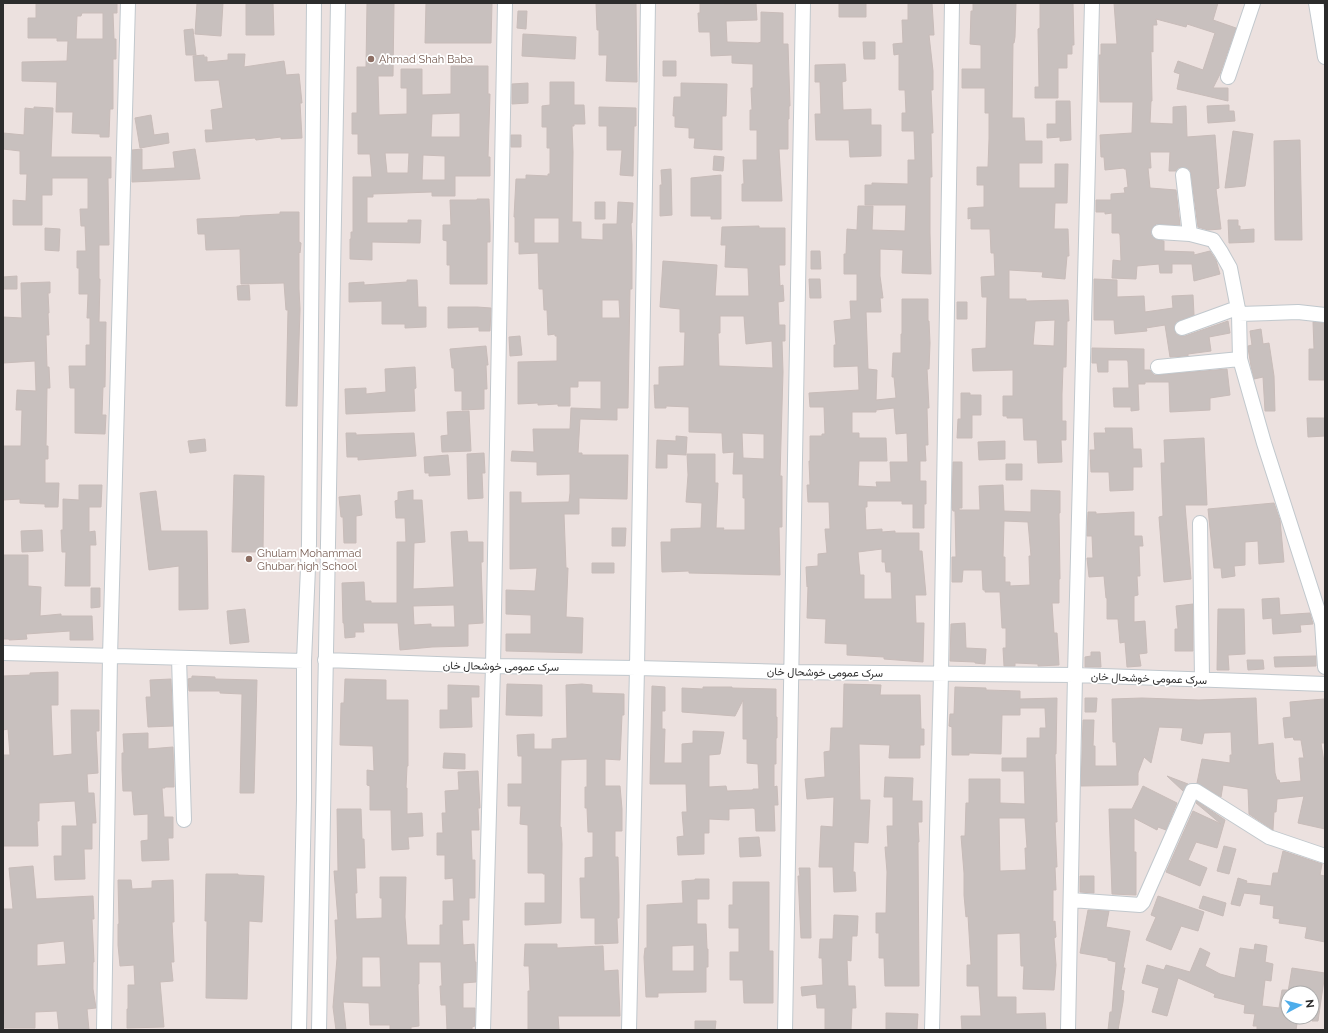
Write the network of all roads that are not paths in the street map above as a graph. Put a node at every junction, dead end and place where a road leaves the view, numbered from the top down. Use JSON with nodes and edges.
{"nodes":[{"id":1,"x":128,"y":3,"type":"edge"},
{"id":2,"x":314,"y":3,"type":"edge"},
{"id":3,"x":338,"y":3,"type":"edge"},
{"id":4,"x":505,"y":3,"type":"edge"},
{"id":5,"x":648,"y":3,"type":"edge"},
{"id":6,"x":803,"y":3,"type":"edge"},
{"id":7,"x":952,"y":3,"type":"edge"},
{"id":8,"x":1092,"y":3,"type":"edge"},
{"id":9,"x":1253,"y":3,"type":"edge"},
{"id":10,"x":1316,"y":3,"type":"edge"},
{"id":11,"x":1325,"y":57,"type":"edge"},
{"id":12,"x":1228,"y":77,"type":"dead end"},
{"id":13,"x":1183,"y":175,"type":"dead end"},
{"id":14,"x":1159,"y":232,"type":"dead end"},
{"id":15,"x":1190,"y":234,"type":"junction"},
{"id":16,"x":1238,"y":311,"type":"junction"},
{"id":17,"x":1325,"y":315,"type":"edge"},
{"id":18,"x":1182,"y":328,"type":"dead end"},
{"id":19,"x":1240,"y":360,"type":"junction"},
{"id":20,"x":1158,"y":368,"type":"dead end"},
{"id":21,"x":1200,"y":524,"type":"dead end"},
{"id":22,"x":309,"y":544,"type":"junction"},
{"id":23,"x":328,"y":544,"type":"junction"},
{"id":24,"x":3,"y":654,"type":"edge"},
{"id":25,"x":110,"y":657,"type":"junction"},
{"id":26,"x":179,"y":658,"type":"junction"},
{"id":27,"x":325,"y":660,"type":"junction"},
{"id":28,"x":304,"y":661,"type":"junction"},
{"id":29,"x":493,"y":666,"type":"junction"},
{"id":30,"x":1325,"y":667,"type":"edge"},
{"id":31,"x":637,"y":668,"type":"junction"},
{"id":32,"x":790,"y":672,"type":"junction"},
{"id":33,"x":941,"y":674,"type":"junction"},
{"id":34,"x":1074,"y":675,"type":"junction"},
{"id":35,"x":1202,"y":680,"type":"junction"},
{"id":36,"x":1325,"y":684,"type":"edge"},
{"id":37,"x":304,"y":800,"type":"junction"},
{"id":38,"x":323,"y":800,"type":"junction"},
{"id":39,"x":184,"y":820,"type":"dead end"},
{"id":40,"x":1325,"y":856,"type":"edge"},
{"id":41,"x":1070,"y":900,"type":"junction"},
{"id":42,"x":104,"y":1030,"type":"edge"},
{"id":43,"x":299,"y":1030,"type":"edge"},
{"id":44,"x":319,"y":1030,"type":"edge"},
{"id":45,"x":483,"y":1030,"type":"edge"},
{"id":46,"x":629,"y":1030,"type":"edge"},
{"id":47,"x":784,"y":1030,"type":"edge"},
{"id":48,"x":932,"y":1030,"type":"edge"},
{"id":49,"x":1068,"y":1030,"type":"edge"}],
"edges":[{"from":1,"to":25,"type":"street"},
{"from":2,"to":22,"type":"street"},
{"from":3,"to":23,"type":"street"},
{"from":4,"to":29,"type":"street"},
{"from":5,"to":31,"type":"street"},
{"from":6,"to":32,"type":"street"},
{"from":7,"to":33,"type":"street"},
{"from":8,"to":34,"type":"street"},
{"from":9,"to":12,"type":"street"},
{"from":10,"to":11,"type":"street"},
{"from":13,"to":15,"type":"street"},
{"from":14,"to":15,"type":"street"},
{"from":15,"to":16,"type":"street"},
{"from":16,"to":17,"type":"street"},
{"from":16,"to":18,"type":"street"},
{"from":16,"to":19,"type":"street"},
{"from":19,"to":20,"type":"street"},
{"from":19,"to":30,"type":"street"},
{"from":21,"to":35,"type":"street"},
{"from":22,"to":23,"type":"street"},
{"from":22,"to":28,"type":"street"},
{"from":23,"to":27,"type":"street"},
{"from":24,"to":25,"type":"street"},
{"from":25,"to":26,"type":"street"},
{"from":25,"to":42,"type":"street"},
{"from":26,"to":28,"type":"street"},
{"from":26,"to":39,"type":"street"},
{"from":27,"to":29,"type":"street","name":"سرک عمومی خوشحال خان"},
{"from":27,"to":38,"type":"street"},
{"from":28,"to":37,"type":"street"},
{"from":29,"to":31,"type":"street","name":"سرک عمومی خوشحال خان"},
{"from":29,"to":45,"type":"street"},
{"from":31,"to":32,"type":"street","name":"سرک عمومی خوشحال خان"},
{"from":31,"to":46,"type":"street"},
{"from":32,"to":33,"type":"street","name":"سرک عمومی خوشحال خان"},
{"from":32,"to":47,"type":"street"},
{"from":33,"to":34,"type":"street","name":"سرک عمومی خوشحال خان"},
{"from":33,"to":48,"type":"street"},
{"from":34,"to":35,"type":"street","name":"سرک عمومی خوشحال خان"},
{"from":34,"to":41,"type":"street"},
{"from":35,"to":36,"type":"street","name":"سرک عمومی خوشحال خان"},
{"from":37,"to":38,"type":"street"},
{"from":37,"to":43,"type":"street"},
{"from":38,"to":44,"type":"street"},
{"from":40,"to":41,"type":"street"},
{"from":41,"to":49,"type":"street"}]}
